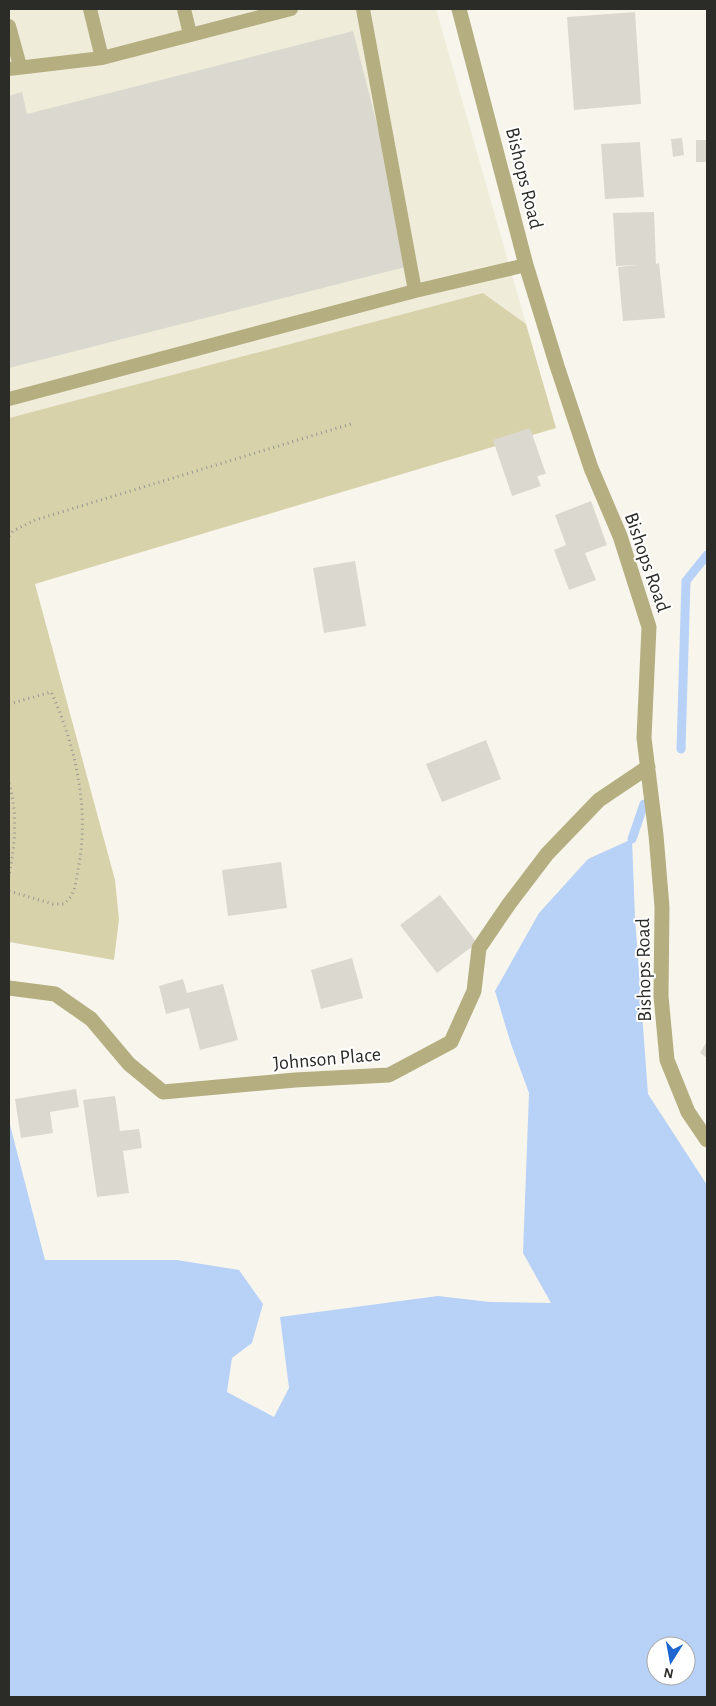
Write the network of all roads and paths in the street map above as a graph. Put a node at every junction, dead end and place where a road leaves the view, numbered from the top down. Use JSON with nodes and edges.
{"nodes":[{"id":1,"x":90,"y":9,"type":"edge"},
{"id":2,"x":184,"y":9,"type":"edge"},
{"id":3,"x":291,"y":9,"type":"edge"},
{"id":4,"x":363,"y":9,"type":"edge"},
{"id":5,"x":460,"y":9,"type":"edge"},
{"id":6,"x":276,"y":11,"type":"edge"},
{"id":7,"x":9,"y":26,"type":"edge"},
{"id":8,"x":190,"y":34,"type":"junction"},
{"id":9,"x":102,"y":58,"type":"junction"},
{"id":10,"x":15,"y":67,"type":"edge"},
{"id":11,"x":526,"y":265,"type":"junction"},
{"id":12,"x":415,"y":291,"type":"junction"},
{"id":13,"x":9,"y":398,"type":"edge"},
{"id":14,"x":354,"y":423,"type":"dead end"},
{"id":15,"x":9,"y":536,"type":"edge"},
{"id":16,"x":9,"y":704,"type":"edge"},
{"id":17,"x":648,"y":767,"type":"junction"},
{"id":18,"x":9,"y":782,"type":"edge"},
{"id":19,"x":9,"y":876,"type":"edge"},
{"id":20,"x":9,"y":891,"type":"edge"},
{"id":21,"x":9,"y":988,"type":"edge"},
{"id":22,"x":707,"y":1140,"type":"edge"}],
"edges":[{"from":1,"to":9,"type":"lane"},
{"from":2,"to":8,"type":"lane"},
{"from":3,"to":6,"type":"lane"},
{"from":4,"to":12,"type":"lane"},
{"from":5,"to":11,"type":"street","name":"Bishops Road"},
{"from":6,"to":8,"type":"lane"},
{"from":7,"to":10,"type":"lane"},
{"from":8,"to":9,"type":"lane"},
{"from":9,"to":10,"type":"lane"},
{"from":11,"to":12,"type":"lane"},
{"from":11,"to":17,"type":"street","name":"Bishops Road"},
{"from":12,"to":13,"type":"lane"},
{"from":14,"to":15,"type":"path"},
{"from":16,"to":20,"type":"path"},
{"from":17,"to":21,"type":"street","name":"Johnson Place"},
{"from":17,"to":22,"type":"street","name":"Bishops Road"},
{"from":18,"to":19,"type":"path"}]}
